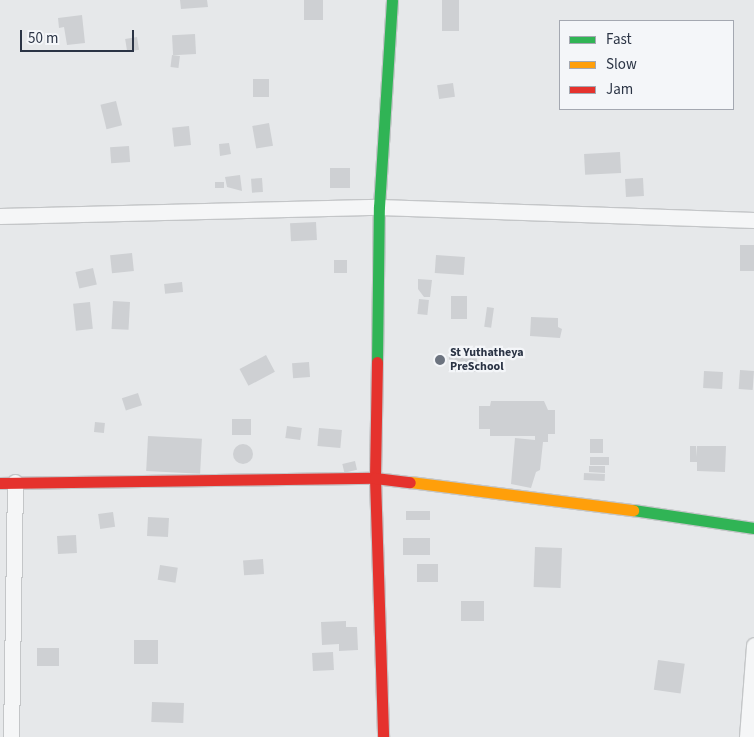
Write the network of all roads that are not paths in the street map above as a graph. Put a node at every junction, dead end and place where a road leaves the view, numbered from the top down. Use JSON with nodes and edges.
{"nodes":[{"id":1,"x":392,"y":0,"type":"edge"},
{"id":2,"x":378,"y":207,"type":"junction"},
{"id":3,"x":0,"y":216,"type":"edge"},
{"id":4,"x":754,"y":220,"type":"edge"},
{"id":5,"x":375,"y":478,"type":"junction"},
{"id":6,"x":7,"y":483,"type":"edge"},
{"id":7,"x":754,"y":528,"type":"edge"},
{"id":8,"x":754,"y":645,"type":"edge"},
{"id":9,"x":11,"y":737,"type":"edge"},
{"id":10,"x":383,"y":737,"type":"edge"},
{"id":11,"x":747,"y":737,"type":"edge"}],
"edges":[{"from":1,"to":2,"type":"street"},
{"from":2,"to":3,"type":"street"},
{"from":2,"to":4,"type":"street"},
{"from":2,"to":5,"type":"street"},
{"from":5,"to":6,"type":"street"},
{"from":5,"to":7,"type":"street"},
{"from":5,"to":10,"type":"street"},
{"from":6,"to":9,"type":"street"},
{"from":8,"to":11,"type":"street"}]}
